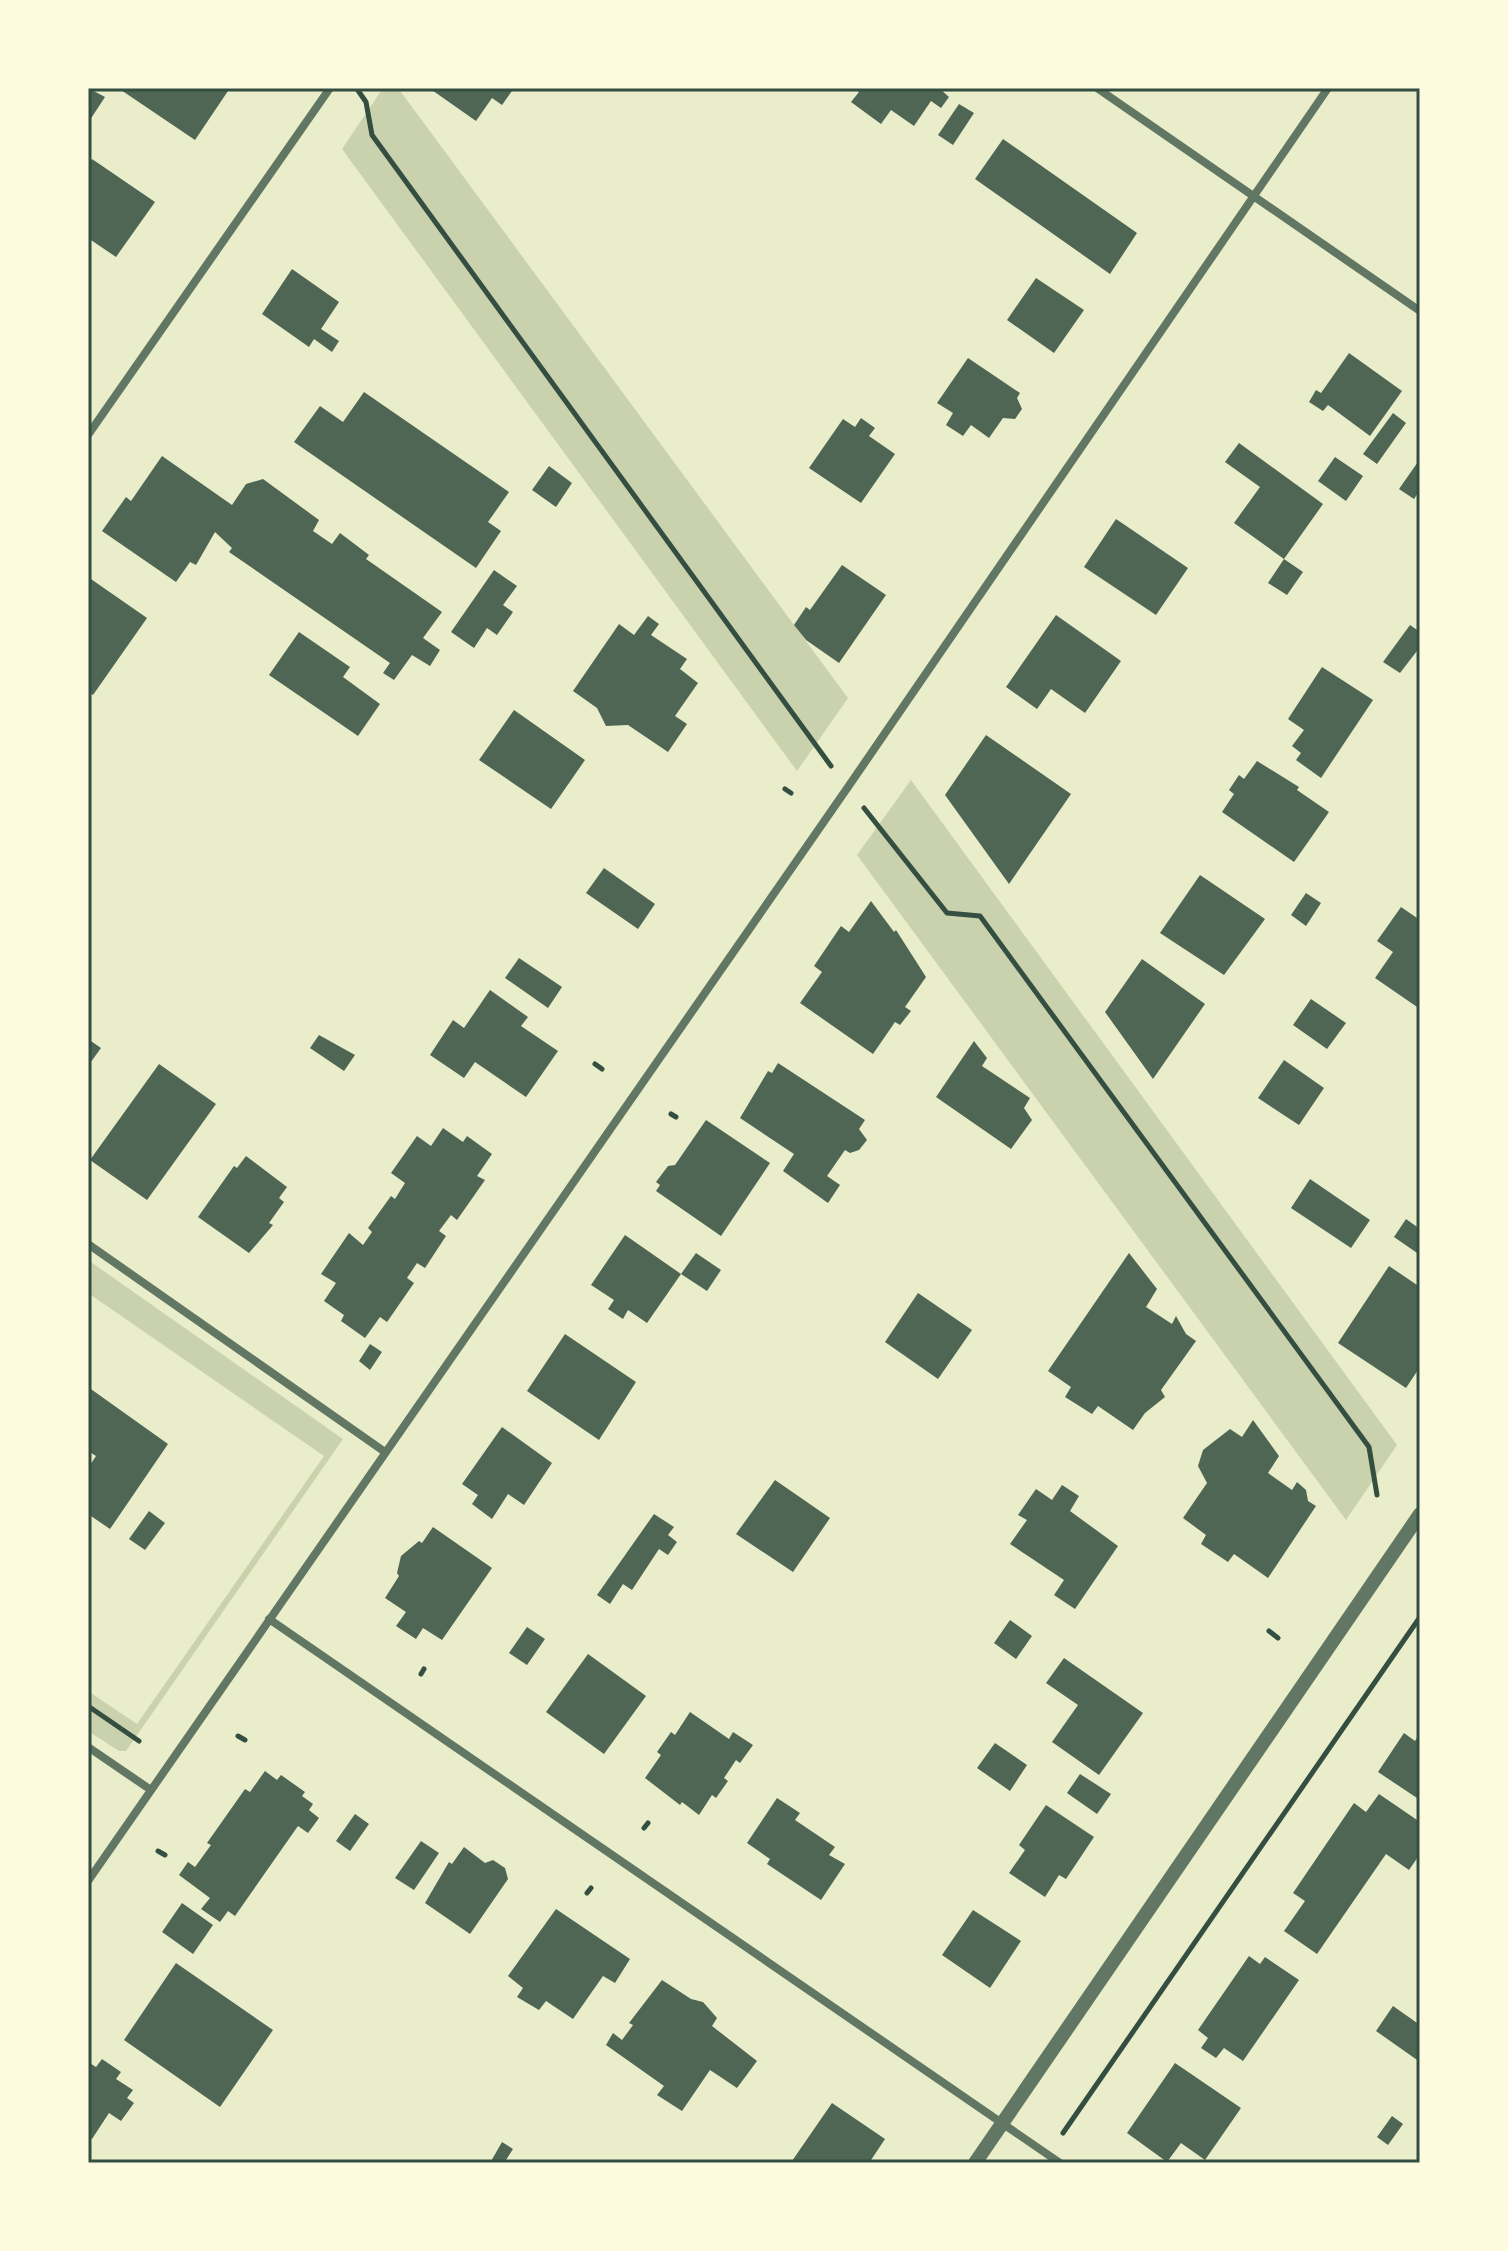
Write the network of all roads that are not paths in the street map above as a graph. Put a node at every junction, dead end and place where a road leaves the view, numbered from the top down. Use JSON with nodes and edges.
{"nodes":[{"id":1,"x":330,"y":88,"type":"edge"},
{"id":2,"x":1097,"y":88,"type":"edge"},
{"id":3,"x":1328,"y":88,"type":"edge"},
{"id":4,"x":1253,"y":196,"type":"junction"},
{"id":5,"x":1420,"y":311,"type":"edge"},
{"id":6,"x":88,"y":435,"type":"edge"},
{"id":7,"x":88,"y":1244,"type":"edge"},
{"id":8,"x":385,"y":1452,"type":"junction"},
{"id":9,"x":1420,"y":1514,"type":"edge"},
{"id":10,"x":269,"y":1619,"type":"junction"},
{"id":11,"x":88,"y":1747,"type":"edge"},
{"id":12,"x":151,"y":1790,"type":"junction"},
{"id":13,"x":88,"y":1881,"type":"edge"},
{"id":14,"x":1003,"y":2123,"type":"junction"},
{"id":15,"x":975,"y":2163,"type":"edge"},
{"id":16,"x":1060,"y":2163,"type":"edge"}],
"edges":[{"from":1,"to":6,"type":"street"},
{"from":2,"to":4,"type":"street"},
{"from":3,"to":4,"type":"street"},
{"from":4,"to":5,"type":"street"},
{"from":4,"to":8,"type":"street"},
{"from":7,"to":8,"type":"street"},
{"from":8,"to":10,"type":"street"},
{"from":9,"to":14,"type":"street"},
{"from":10,"to":12,"type":"street"},
{"from":10,"to":14,"type":"street"},
{"from":11,"to":12,"type":"street"},
{"from":12,"to":13,"type":"street"},
{"from":14,"to":15,"type":"street"},
{"from":14,"to":16,"type":"street"}]}
